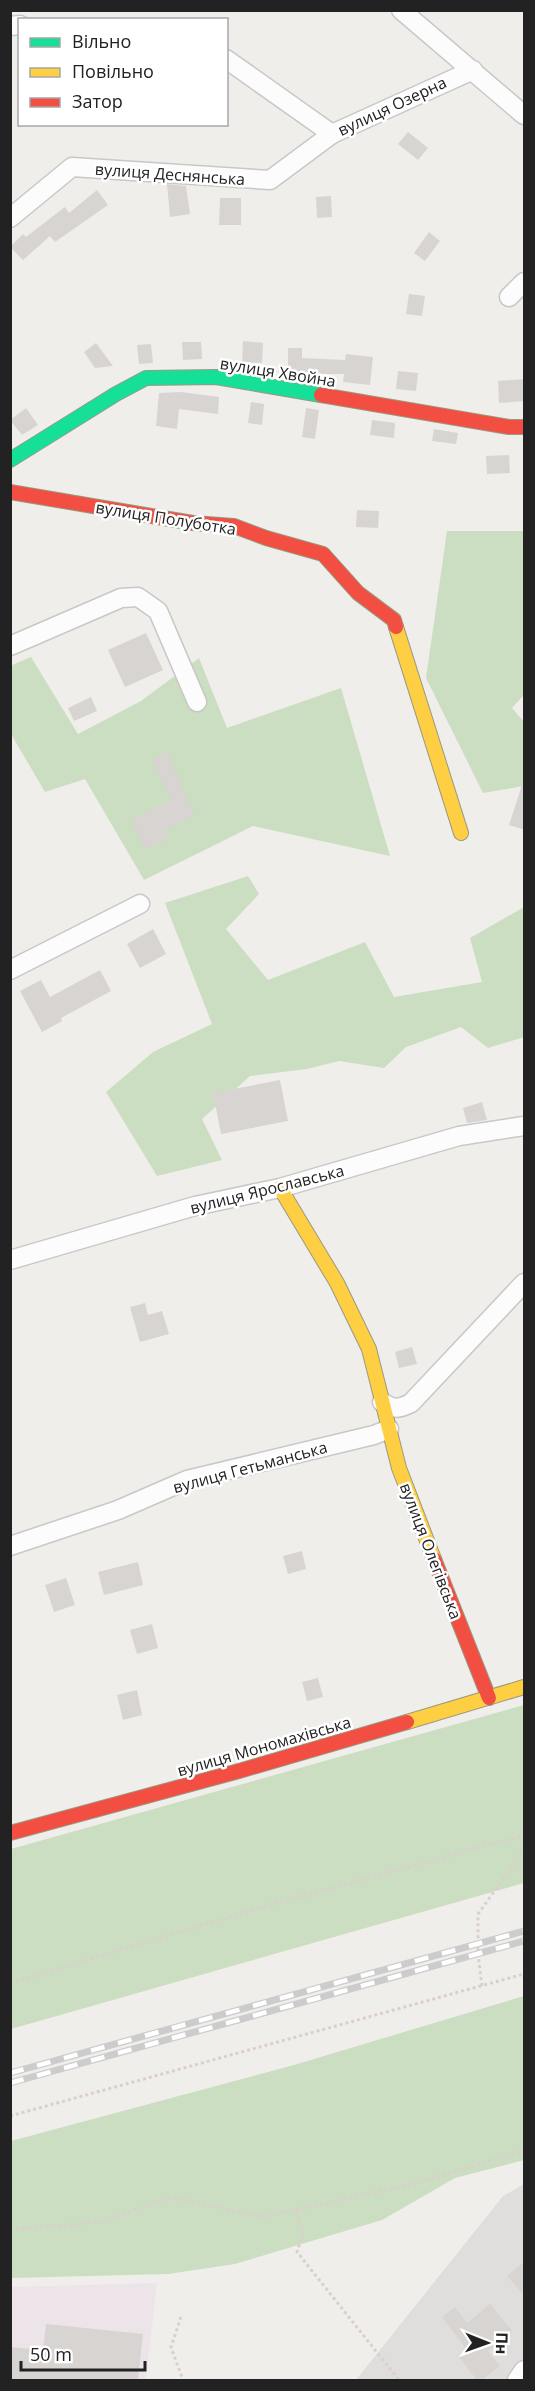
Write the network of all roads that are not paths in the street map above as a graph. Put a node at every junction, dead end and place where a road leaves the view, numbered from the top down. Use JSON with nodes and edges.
{"nodes":[{"id":1,"x":401,"y":10,"type":"edge"},
{"id":2,"x":228,"y":60,"type":"edge"},
{"id":3,"x":473,"y":70,"type":"junction"},
{"id":4,"x":525,"y":115,"type":"edge"},
{"id":5,"x":332,"y":134,"type":"junction"},
{"id":6,"x":10,"y":219,"type":"edge"},
{"id":7,"x":525,"y":282,"type":"edge"},
{"id":8,"x":509,"y":297,"type":"dead end"},
{"id":9,"x":525,"y":427,"type":"edge"},
{"id":10,"x":10,"y":460,"type":"edge"},
{"id":11,"x":10,"y":492,"type":"edge"},
{"id":12,"x":10,"y":646,"type":"edge"},
{"id":13,"x":197,"y":702,"type":"dead end"},
{"id":14,"x":461,"y":833,"type":"dead end"},
{"id":15,"x":140,"y":904,"type":"dead end"},
{"id":16,"x":10,"y":970,"type":"edge"},
{"id":17,"x":525,"y":1126,"type":"edge"},
{"id":18,"x":280,"y":1188,"type":"junction"},
{"id":19,"x":10,"y":1260,"type":"edge"},
{"id":20,"x":525,"y":1283,"type":"edge"},
{"id":21,"x":382,"y":1402,"type":"junction"},
{"id":22,"x":389,"y":1429,"type":"junction"},
{"id":23,"x":10,"y":1546,"type":"edge"},
{"id":24,"x":525,"y":1687,"type":"edge"},
{"id":25,"x":489,"y":1698,"type":"junction"},
{"id":26,"x":10,"y":1833,"type":"edge"},
{"id":27,"x":525,"y":2370,"type":"edge"},
{"id":28,"x":518,"y":2380,"type":"edge"}],
"edges":[{"from":1,"to":3,"type":"street"},
{"from":2,"to":5,"type":"street","name":"вулиця Озерна"},
{"from":3,"to":4,"type":"street"},
{"from":3,"to":5,"type":"street","name":"вулиця Озерна"},
{"from":5,"to":6,"type":"street","name":"вулиця Деснянська"},
{"from":7,"to":8,"type":"street"},
{"from":9,"to":10,"type":"street","name":"вулиця Хвойна"},
{"from":11,"to":14,"type":"street","name":"вулиця Полуботка"},
{"from":12,"to":13,"type":"street"},
{"from":15,"to":16,"type":"street"},
{"from":17,"to":18,"type":"street","name":"вулиця Ярославська"},
{"from":18,"to":19,"type":"street","name":"вулиця Ярославська"},
{"from":18,"to":21,"type":"street","name":"вулиця Олегівська"},
{"from":20,"to":21,"type":"street"},
{"from":21,"to":22,"type":"street","name":"вулиця Олегівська"},
{"from":22,"to":23,"type":"street","name":"вулиця Гетьманська"},
{"from":22,"to":25,"type":"street","name":"вулиця Олегівська"},
{"from":24,"to":25,"type":"street","name":"вулиця Мономахівська"},
{"from":25,"to":26,"type":"street","name":"вулиця Мономахівська"},
{"from":27,"to":28,"type":"street"}]}
